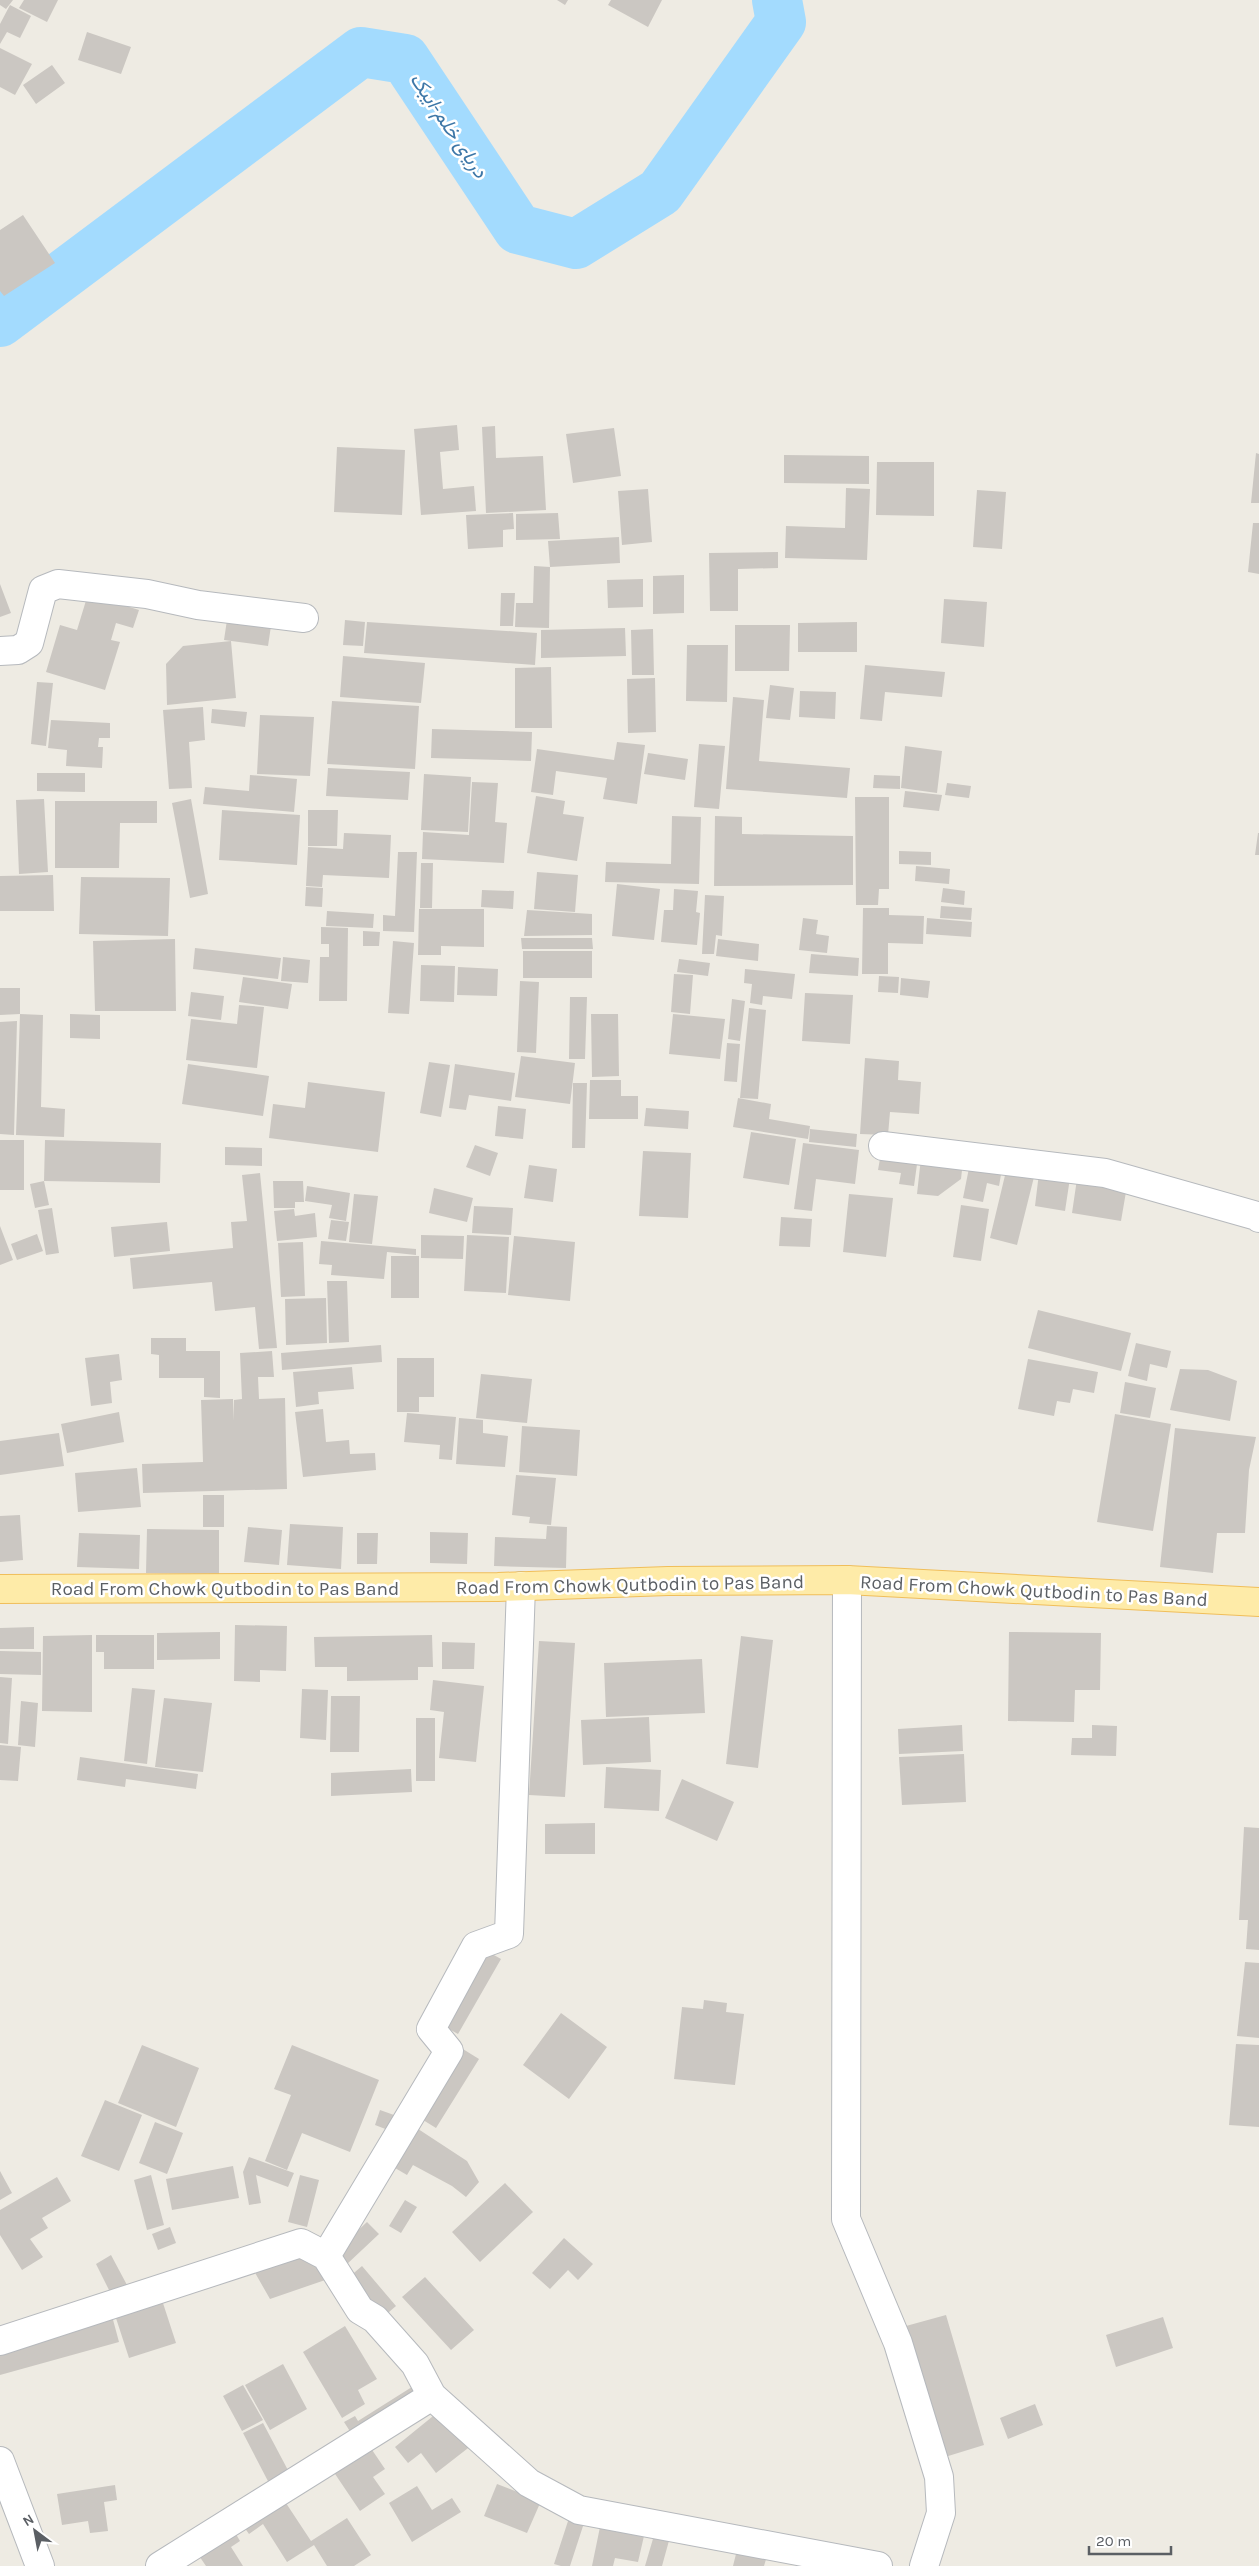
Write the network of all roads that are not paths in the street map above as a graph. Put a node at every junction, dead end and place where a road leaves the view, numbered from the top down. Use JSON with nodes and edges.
{"nodes":[{"id":1,"x":304,"y":618,"type":"dead end"},
{"id":2,"x":0,"y":651,"type":"edge"},
{"id":3,"x":883,"y":1146,"type":"dead end"},
{"id":4,"x":1259,"y":1218,"type":"edge"},
{"id":5,"x":847,"y":1580,"type":"junction"},
{"id":6,"x":521,"y":1586,"type":"junction"},
{"id":7,"x":0,"y":1589,"type":"edge"},
{"id":8,"x":1259,"y":1602,"type":"edge"},
{"id":9,"x":326,"y":2256,"type":"junction"},
{"id":10,"x":0,"y":2341,"type":"edge"},
{"id":11,"x":432,"y":2396,"type":"junction"},
{"id":12,"x":0,"y":2461,"type":"edge"},
{"id":13,"x":40,"y":2566,"type":"edge"},
{"id":14,"x":160,"y":2566,"type":"edge"},
{"id":15,"x":878,"y":2566,"type":"edge"},
{"id":16,"x":924,"y":2566,"type":"edge"}],
"edges":[{"from":1,"to":2,"type":"street"},
{"from":3,"to":4,"type":"street"},
{"from":5,"to":6,"type":"main road","name":"Road From Chowk Qutbodin to Pas Band"},
{"from":5,"to":8,"type":"main road","name":"Road From Chowk Qutbodin to Pas Band"},
{"from":5,"to":16,"type":"street"},
{"from":6,"to":7,"type":"main road","name":"Road From Chowk Qutbodin to Pas Band"},
{"from":6,"to":9,"type":"street"},
{"from":9,"to":10,"type":"street"},
{"from":9,"to":11,"type":"street"},
{"from":11,"to":14,"type":"street"},
{"from":11,"to":15,"type":"street"},
{"from":12,"to":13,"type":"street"}]}
